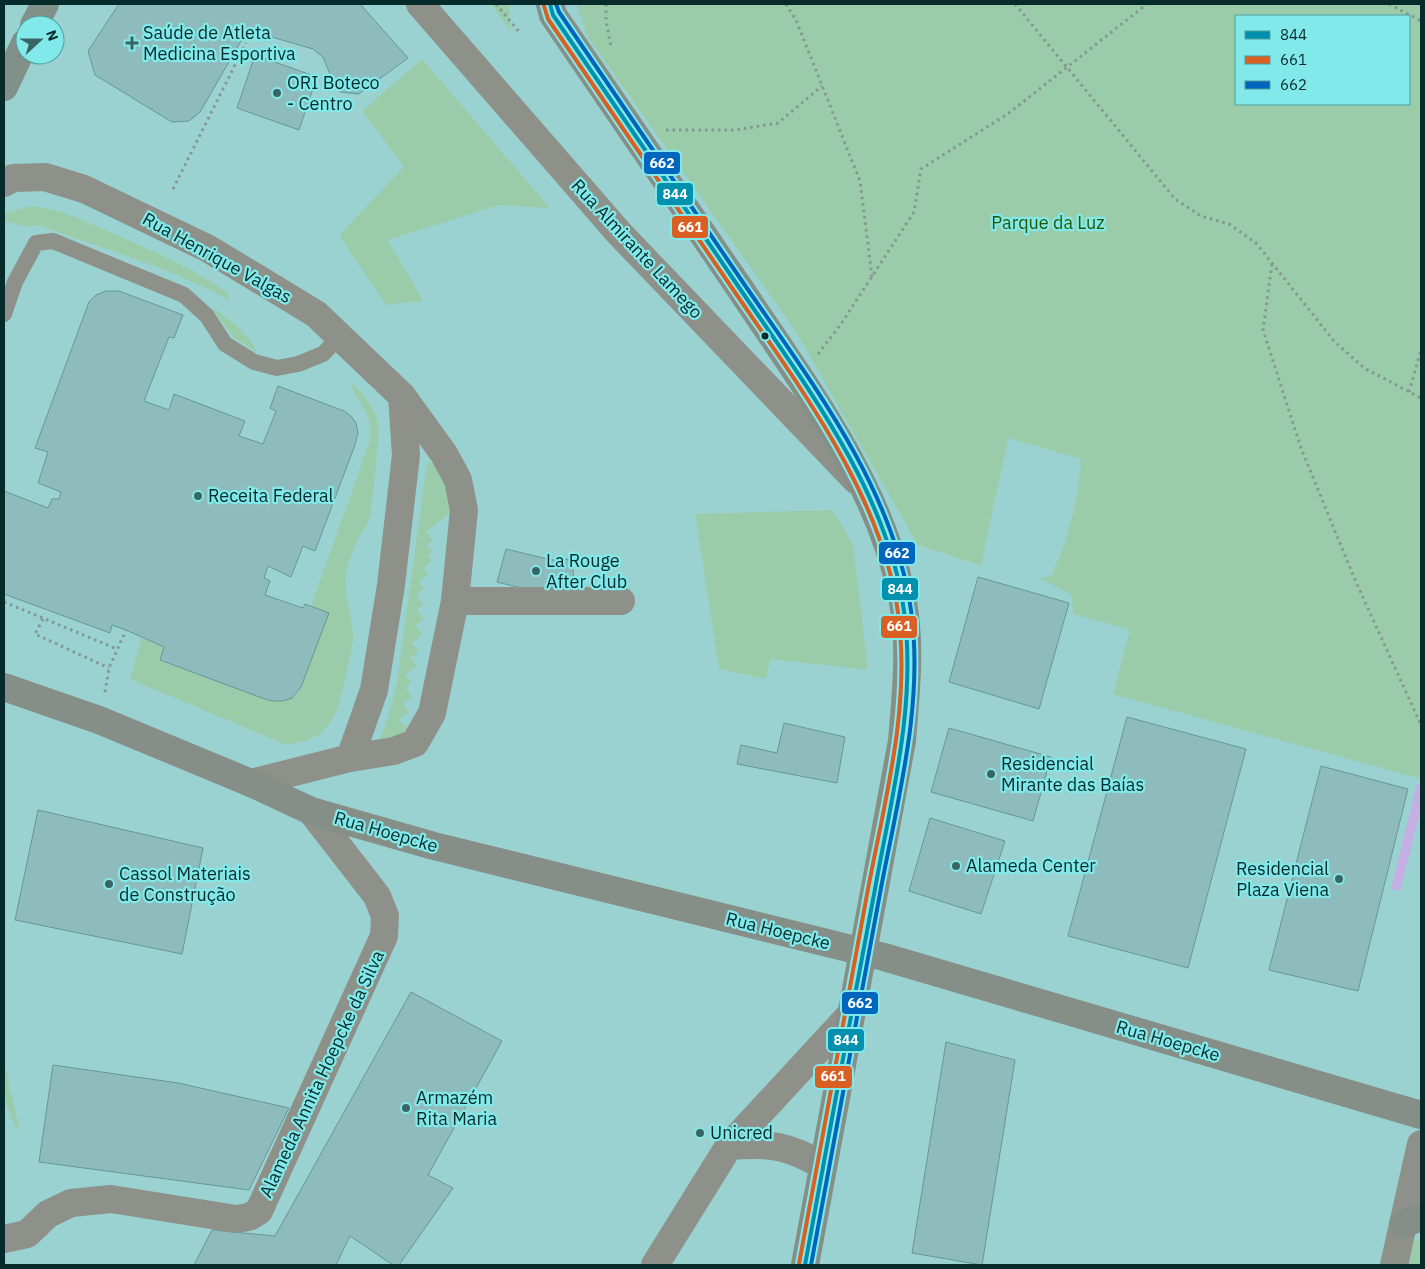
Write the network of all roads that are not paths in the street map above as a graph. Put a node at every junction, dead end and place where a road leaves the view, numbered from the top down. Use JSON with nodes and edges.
{"nodes":[{"id":1,"x":420,"y":4,"type":"edge"},
{"id":2,"x":550,"y":4,"type":"edge"},
{"id":3,"x":15,"y":64,"type":"edge"},
{"id":4,"x":4,"y":87,"type":"edge"},
{"id":5,"x":4,"y":183,"type":"edge"},
{"id":6,"x":4,"y":314,"type":"edge"},
{"id":7,"x":340,"y":336,"type":"junction"},
{"id":8,"x":402,"y":396,"type":"junction"},
{"id":9,"x":863,"y":487,"type":"junction"},
{"id":10,"x":455,"y":601,"type":"junction"},
{"id":11,"x":620,"y":601,"type":"dead end"},
{"id":12,"x":6,"y":690,"type":"edge"},
{"id":13,"x":350,"y":758,"type":"junction"},
{"id":14,"x":252,"y":783,"type":"junction"},
{"id":15,"x":311,"y":810,"type":"junction"},
{"id":16,"x":862,"y":952,"type":"junction"},
{"id":17,"x":851,"y":1014,"type":"junction"},
{"id":18,"x":1421,"y":1115,"type":"edge"},
{"id":19,"x":1421,"y":1144,"type":"edge"},
{"id":20,"x":729,"y":1146,"type":"junction"},
{"id":21,"x":823,"y":1166,"type":"junction"},
{"id":22,"x":1412,"y":1220,"type":"edge"},
{"id":23,"x":4,"y":1240,"type":"edge"},
{"id":24,"x":655,"y":1265,"type":"edge"},
{"id":25,"x":805,"y":1265,"type":"edge"},
{"id":26,"x":1394,"y":1265,"type":"edge"}],
"edges":[{"from":1,"to":9,"type":"street","name":"Rua Almirante Lamego"},
{"from":2,"to":9,"type":"main road"},
{"from":3,"to":4,"type":"main road"},
{"from":5,"to":7,"type":"street","name":"Rua Henrique Valgas"},
{"from":6,"to":7,"type":"lane"},
{"from":7,"to":8,"type":"street","name":"Rua Henrique Valgas"},
{"from":8,"to":10,"type":"street","name":"Rua Henrique Valgas"},
{"from":8,"to":13,"type":"street"},
{"from":9,"to":16,"type":"main road"},
{"from":10,"to":11,"type":"street"},
{"from":10,"to":13,"type":"street","name":"Rua Henrique Valgas"},
{"from":12,"to":14,"type":"main road","name":"Rua Hoepcke"},
{"from":13,"to":14,"type":"street","name":"Rua Henrique Valgas"},
{"from":14,"to":15,"type":"main road","name":"Rua Hoepcke"},
{"from":15,"to":16,"type":"main road","name":"Rua Hoepcke"},
{"from":15,"to":23,"type":"street","name":"Alameda Annita Hoepcke da Silva"},
{"from":16,"to":17,"type":"main road"},
{"from":16,"to":18,"type":"main road","name":"Rua Hoepcke"},
{"from":17,"to":20,"type":"street"},
{"from":17,"to":21,"type":"main road"},
{"from":19,"to":22,"type":"street"},
{"from":20,"to":21,"type":"street"},
{"from":20,"to":24,"type":"street"},
{"from":21,"to":25,"type":"main road"},
{"from":22,"to":26,"type":"street"}]}
